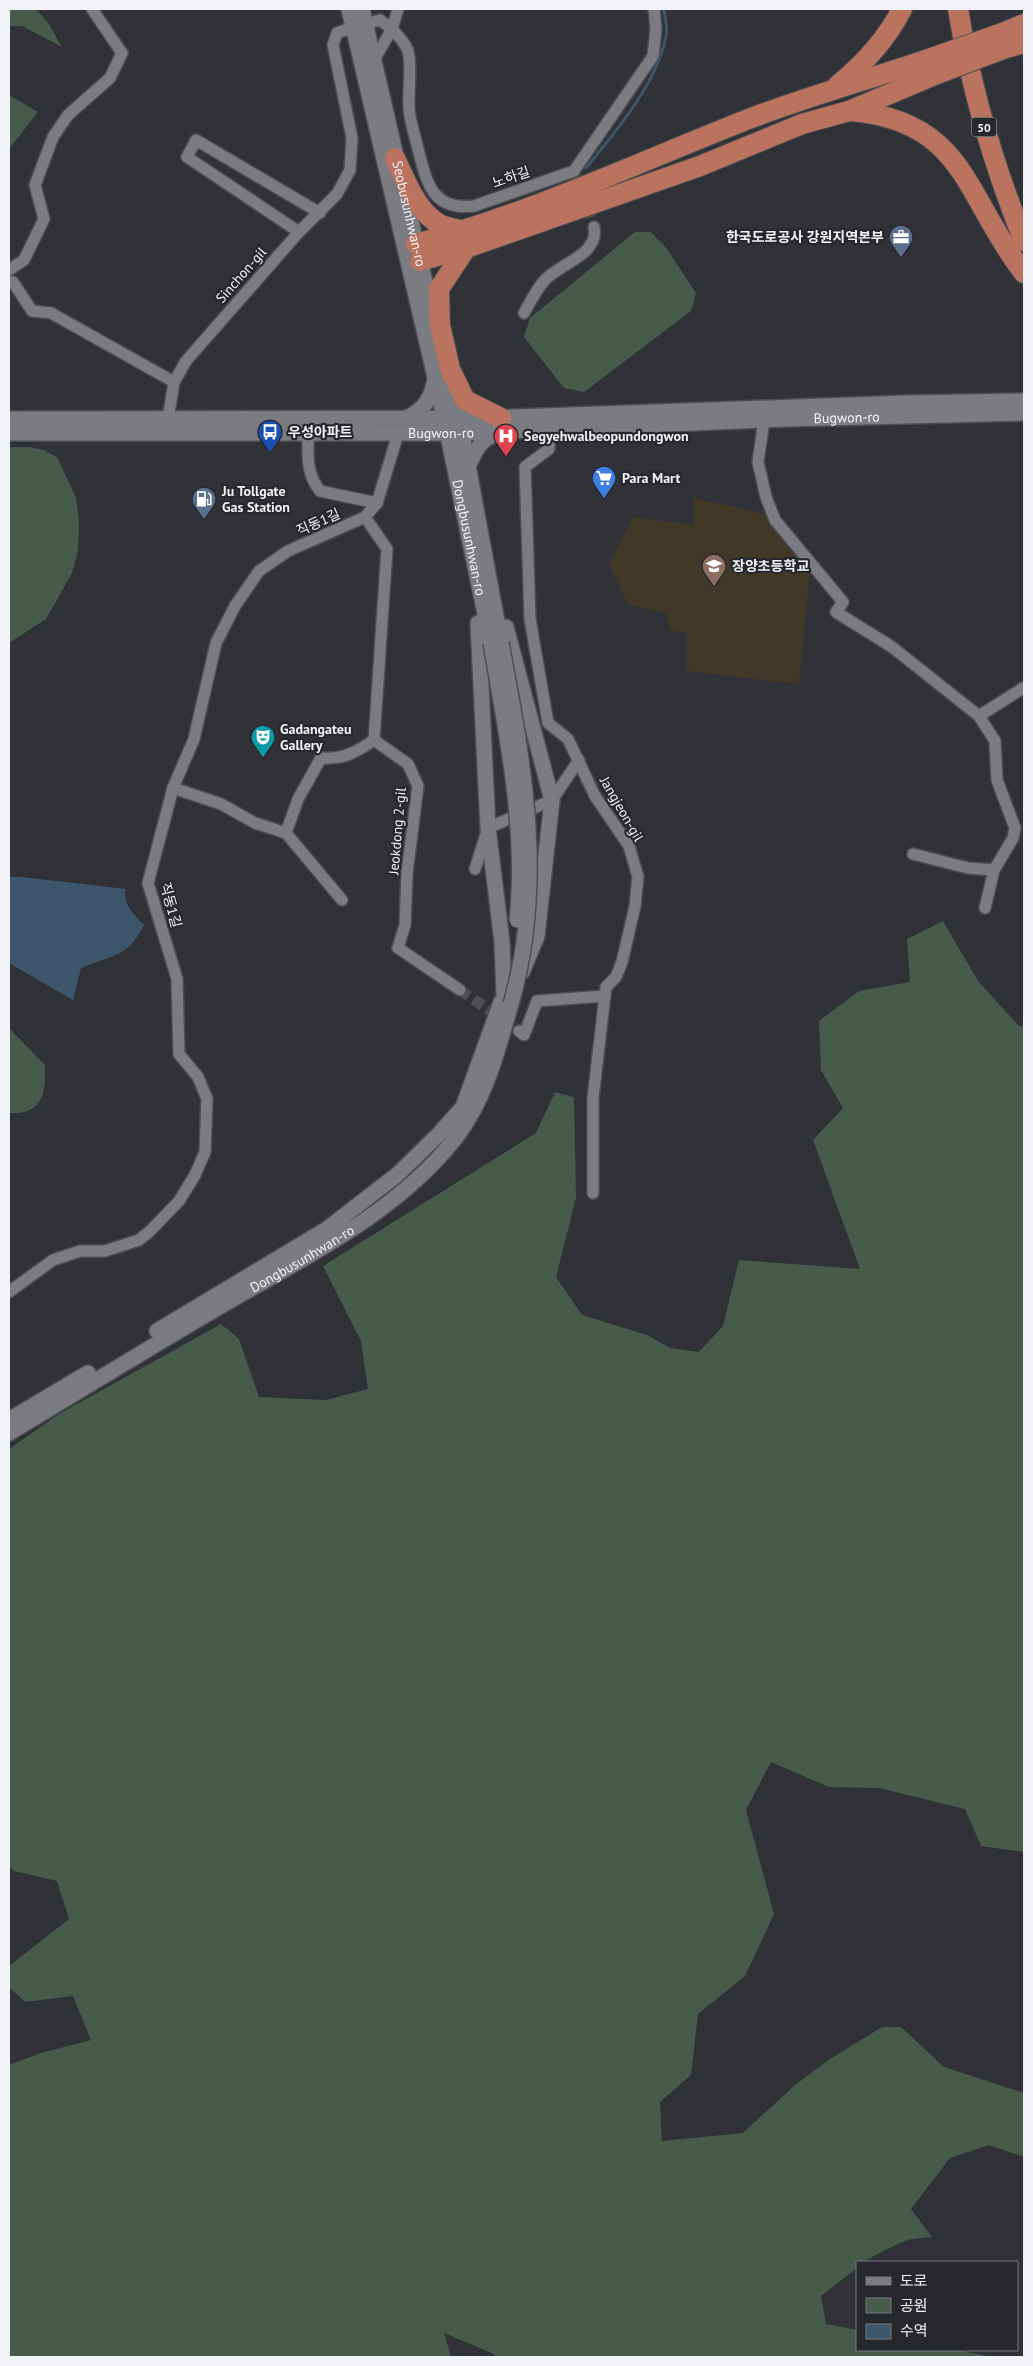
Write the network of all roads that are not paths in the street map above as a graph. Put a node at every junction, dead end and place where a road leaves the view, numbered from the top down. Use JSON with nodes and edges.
{"nodes":[{"id":1,"x":92,"y":9,"type":"edge"},
{"id":2,"x":349,"y":9,"type":"edge"},
{"id":3,"x":362,"y":9,"type":"edge"},
{"id":4,"x":398,"y":9,"type":"edge"},
{"id":5,"x":654,"y":9,"type":"edge"},
{"id":6,"x":902,"y":9,"type":"edge"},
{"id":7,"x":958,"y":9,"type":"edge"},
{"id":8,"x":968,"y":9,"type":"edge"},
{"id":9,"x":1024,"y":24,"type":"edge"},
{"id":10,"x":359,"y":25,"type":"junction"},
{"id":11,"x":392,"y":29,"type":"junction"},
{"id":12,"x":402,"y":40,"type":"junction"},
{"id":13,"x":1012,"y":41,"type":"edge"},
{"id":14,"x":382,"y":46,"type":"junction"},
{"id":15,"x":374,"y":60,"type":"junction"},
{"id":16,"x":929,"y":68,"type":"junction"},
{"id":17,"x":831,"y":92,"type":"junction"},
{"id":18,"x":849,"y":111,"type":"junction"},
{"id":19,"x":395,"y":158,"type":"junction"},
{"id":20,"x":320,"y":213,"type":"junction"},
{"id":21,"x":1024,"y":214,"type":"edge"},
{"id":22,"x":594,"y":227,"type":"tunnel mouth"},
{"id":23,"x":299,"y":232,"type":"junction"},
{"id":24,"x":465,"y":240,"type":"junction"},
{"id":25,"x":1024,"y":242,"type":"edge"},
{"id":26,"x":412,"y":254,"type":"junction"},
{"id":27,"x":9,"y":270,"type":"edge"},
{"id":28,"x":1024,"y":273,"type":"edge"},
{"id":29,"x":9,"y":281,"type":"edge"},
{"id":30,"x":524,"y":314,"type":"dead end"},
{"id":31,"x":438,"y":328,"type":"junction"},
{"id":32,"x":443,"y":370,"type":"junction"},
{"id":33,"x":174,"y":382,"type":"junction"},
{"id":34,"x":1024,"y":401,"type":"edge"},
{"id":35,"x":856,"y":412,"type":"junction"},
{"id":36,"x":1024,"y":413,"type":"edge"},
{"id":37,"x":406,"y":418,"type":"junction"},
{"id":38,"x":451,"y":418,"type":"junction"},
{"id":39,"x":9,"y":419,"type":"edge"},
{"id":40,"x":764,"y":420,"type":"junction"},
{"id":41,"x":502,"y":425,"type":"junction"},
{"id":42,"x":168,"y":426,"type":"junction"},
{"id":43,"x":308,"y":427,"type":"junction"},
{"id":44,"x":549,"y":430,"type":"junction"},
{"id":45,"x":9,"y":433,"type":"edge"},
{"id":46,"x":455,"y":433,"type":"junction"},
{"id":47,"x":404,"y":434,"type":"junction"},
{"id":48,"x":461,"y":465,"type":"junction"},
{"id":49,"x":377,"y":503,"type":"junction"},
{"id":50,"x":365,"y":517,"type":"junction"},
{"id":51,"x":474,"y":530,"type":"junction"},
{"id":52,"x":1023,"y":688,"type":"dead end"},
{"id":53,"x":979,"y":716,"type":"junction"},
{"id":54,"x":374,"y":740,"type":"junction"},
{"id":55,"x":579,"y":760,"type":"junction"},
{"id":56,"x":173,"y":788,"type":"junction"},
{"id":57,"x":552,"y":800,"type":"junction"},
{"id":58,"x":488,"y":828,"type":"junction"},
{"id":59,"x":1019,"y":829,"type":"edge"},
{"id":60,"x":286,"y":833,"type":"junction"},
{"id":61,"x":913,"y":854,"type":"dead end"},
{"id":62,"x":475,"y":869,"type":"dead end"},
{"id":63,"x":994,"y":870,"type":"junction"},
{"id":64,"x":342,"y":900,"type":"dead end"},
{"id":65,"x":985,"y":908,"type":"dead end"},
{"id":66,"x":460,"y":990,"type":"tunnel mouth"},
{"id":67,"x":605,"y":996,"type":"junction"},
{"id":68,"x":507,"y":999,"type":"junction"},
{"id":69,"x":518,"y":1031,"type":"dead end"},
{"id":70,"x":593,"y":1193,"type":"dead end"},
{"id":71,"x":9,"y":1292,"type":"edge"},
{"id":72,"x":9,"y":1420,"type":"edge"},
{"id":73,"x":9,"y":1433,"type":"edge"}],
"edges":[{"from":1,"to":27,"type":"street"},
{"from":2,"to":10,"type":"street","name":"Seobusunhwan-ro"},
{"from":3,"to":10,"type":"street","name":"Seobusunhwan-ro"},
{"from":4,"to":11,"type":"street"},
{"from":5,"to":12,"type":"street","name":"노하길"},
{"from":6,"to":17,"type":"highway"},
{"from":7,"to":25,"type":"highway","number":"50"},
{"from":8,"to":21,"type":"highway","number":"50"},
{"from":9,"to":13,"type":"highway"},
{"from":10,"to":11,"type":"street"},
{"from":10,"to":15,"type":"street","name":"Seobusunhwan-ro"},
{"from":10,"to":20,"type":"street","name":"Sinchon-gil"},
{"from":10,"to":26,"type":"street","name":"Seobusunhwan-ro"},
{"from":11,"to":12,"type":"street"},
{"from":11,"to":14,"type":"street"},
{"from":12,"to":14,"type":"street"},
{"from":13,"to":16,"type":"highway","bridge":true},
{"from":14,"to":15,"type":"street"},
{"from":15,"to":19,"type":"street","name":"Seobusunhwan-ro"},
{"from":16,"to":17,"type":"highway"},
{"from":16,"to":18,"type":"highway"},
{"from":17,"to":24,"type":"highway"},
{"from":18,"to":24,"type":"highway"},
{"from":18,"to":28,"type":"highway"},
{"from":19,"to":24,"type":"highway"},
{"from":19,"to":26,"type":"street","name":"Seobusunhwan-ro"},
{"from":20,"to":23,"type":"street","name":"Sinchon-gil"},
{"from":20,"to":23,"type":"street"},
{"from":22,"to":30,"type":"street"},
{"from":23,"to":33,"type":"street","name":"Sinchon-gil"},
{"from":24,"to":26,"type":"highway"},
{"from":24,"to":31,"type":"highway"},
{"from":26,"to":31,"type":"street","name":"Seobusunhwan-ro"},
{"from":26,"to":32,"type":"street","name":"Seobusunhwan-ro"},
{"from":29,"to":33,"type":"street"},
{"from":31,"to":32,"type":"highway"},
{"from":32,"to":37,"type":"street"},
{"from":32,"to":38,"type":"street","name":"Seobusunhwan-ro"},
{"from":32,"to":41,"type":"highway"},
{"from":33,"to":42,"type":"street","name":"Sinchon-gil"},
{"from":34,"to":35,"type":"street","name":"Bugwon-ro"},
{"from":35,"to":36,"type":"street","name":"Bugwon-ro"},
{"from":35,"to":40,"type":"street","name":"Bugwon-ro"},
{"from":35,"to":41,"type":"street","name":"Bugwon-ro"},
{"from":37,"to":38,"type":"street","name":"Bugwon-ro"},
{"from":37,"to":43,"type":"street","name":"Bugwon-ro"},
{"from":38,"to":41,"type":"street","name":"Bugwon-ro"},
{"from":38,"to":46,"type":"street","name":"Dongbusunhwan-ro"},
{"from":39,"to":42,"type":"street","name":"Bugwon-ro"},
{"from":40,"to":44,"type":"street","name":"Bugwon-ro"},
{"from":40,"to":53,"type":"street"},
{"from":41,"to":44,"type":"street","name":"Bugwon-ro"},
{"from":41,"to":46,"type":"street","name":"Bugwon-ro"},
{"from":41,"to":48,"type":"street"},
{"from":42,"to":43,"type":"street","name":"Bugwon-ro"},
{"from":42,"to":45,"type":"street","name":"Bugwon-ro"},
{"from":43,"to":47,"type":"street","name":"Bugwon-ro"},
{"from":43,"to":49,"type":"street"},
{"from":44,"to":55,"type":"street","name":"Jangjeon-gil"},
{"from":46,"to":47,"type":"street","name":"Bugwon-ro"},
{"from":46,"to":48,"type":"street","name":"Dongbusunhwan-ro"},
{"from":47,"to":48,"type":"street"},
{"from":47,"to":49,"type":"street","name":"직동1길"},
{"from":48,"to":51,"type":"street","name":"Dongbusunhwan-ro"},
{"from":49,"to":50,"type":"street","name":"직동1길"},
{"from":50,"to":54,"type":"street"},
{"from":50,"to":56,"type":"street","name":"직동1길"},
{"from":51,"to":57,"type":"street"},
{"from":51,"to":58,"type":"street"},
{"from":51,"to":68,"type":"street","name":"Dongbusunhwan-ro","bridge":true},
{"from":52,"to":53,"type":"street"},
{"from":53,"to":59,"type":"street"},
{"from":54,"to":60,"type":"street"},
{"from":54,"to":66,"type":"street","name":"Jeokdong 2-gil"},
{"from":55,"to":57,"type":"street"},
{"from":55,"to":67,"type":"street","name":"Jangjeon-gil"},
{"from":56,"to":60,"type":"street"},
{"from":56,"to":71,"type":"street","name":"직동1길"},
{"from":57,"to":58,"type":"street"},
{"from":57,"to":68,"type":"street"},
{"from":58,"to":62,"type":"street"},
{"from":58,"to":68,"type":"street"},
{"from":59,"to":63,"type":"street"},
{"from":60,"to":64,"type":"street"},
{"from":61,"to":63,"type":"street"},
{"from":63,"to":65,"type":"street"},
{"from":67,"to":69,"type":"street"},
{"from":67,"to":70,"type":"street","name":"Jangjeon-gil"},
{"from":68,"to":72,"type":"street","name":"Dongbusunhwan-ro"},
{"from":68,"to":73,"type":"street","name":"Dongbusunhwan-ro"}]}
